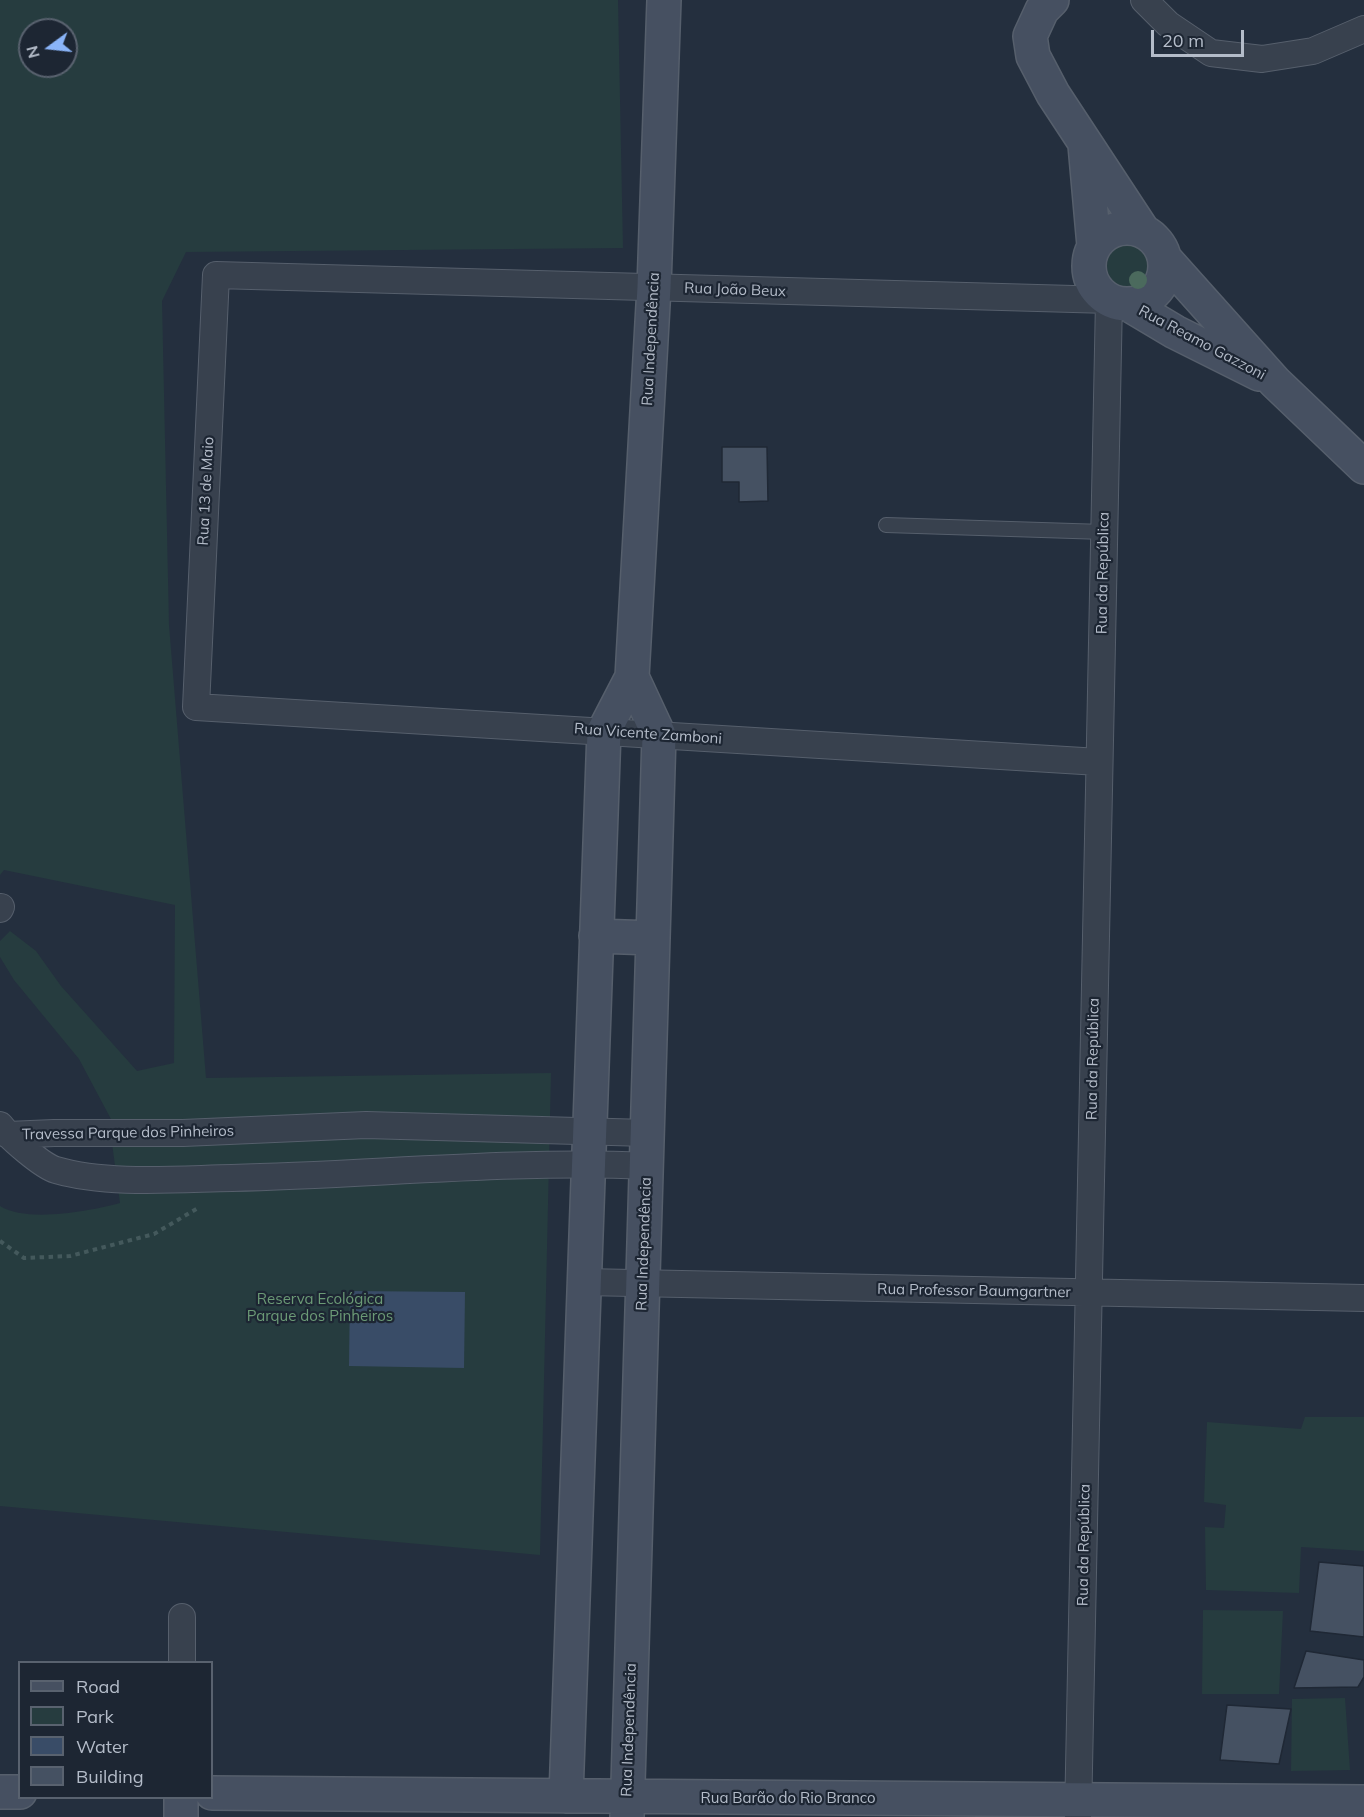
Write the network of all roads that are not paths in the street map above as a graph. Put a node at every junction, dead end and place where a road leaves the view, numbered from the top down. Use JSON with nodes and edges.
{"nodes":[{"id":1,"x":664,"y":0,"type":"edge"},
{"id":2,"x":1052,"y":0,"type":"edge"},
{"id":3,"x":1144,"y":0,"type":"edge"},
{"id":4,"x":1364,"y":29,"type":"edge"},
{"id":5,"x":1085,"y":140,"type":"junction"},
{"id":6,"x":1143,"y":231,"type":"junction"},
{"id":7,"x":1094,"y":246,"type":"junction"},
{"id":8,"x":1165,"y":259,"type":"junction"},
{"id":9,"x":216,"y":275,"type":"joint"},
{"id":10,"x":654,"y":287,"type":"junction"},
{"id":11,"x":1118,"y":302,"type":"junction"},
{"id":12,"x":1275,"y":382,"type":"junction"},
{"id":13,"x":1364,"y":467,"type":"edge"},
{"id":14,"x":886,"y":525,"type":"dead end"},
{"id":15,"x":1104,"y":532,"type":"junction"},
{"id":16,"x":632,"y":677,"type":"junction"},
{"id":17,"x":196,"y":707,"type":"joint"},
{"id":18,"x":604,"y":731,"type":"junction"},
{"id":19,"x":658,"y":735,"type":"junction"},
{"id":20,"x":1099,"y":762,"type":"junction"},
{"id":21,"x":596,"y":936,"type":"junction"},
{"id":22,"x":653,"y":938,"type":"junction"},
{"id":23,"x":4,"y":1130,"type":"edge"},
{"id":24,"x":590,"y":1131,"type":"junction"},
{"id":25,"x":647,"y":1134,"type":"junction"},
{"id":26,"x":588,"y":1163,"type":"junction"},
{"id":27,"x":646,"y":1166,"type":"junction"},
{"id":28,"x":584,"y":1282,"type":"junction"},
{"id":29,"x":643,"y":1284,"type":"junction"},
{"id":30,"x":1089,"y":1293,"type":"junction"},
{"id":31,"x":1364,"y":1298,"type":"edge"},
{"id":32,"x":182,"y":1617,"type":"dead end"},
{"id":33,"x":182,"y":1661,"type":"edge"},
{"id":34,"x":0,"y":1792,"type":"edge"},
{"id":35,"x":18,"y":1792,"type":"edge"},
{"id":36,"x":213,"y":1793,"type":"edge"},
{"id":37,"x":566,"y":1796,"type":"junction"},
{"id":38,"x":181,"y":1799,"type":"edge"},
{"id":39,"x":1364,"y":1802,"type":"edge"},
{"id":40,"x":627,"y":1807,"type":"edge"},
{"id":41,"x":1078,"y":1809,"type":"edge"},
{"id":42,"x":181,"y":1817,"type":"edge"}],
"edges":[{"from":1,"to":10,"type":"street","name":"Rua Independência"},
{"from":2,"to":5,"type":"street"},
{"from":3,"to":4,"type":"street"},
{"from":5,"to":6,"type":"street"},
{"from":5,"to":7,"type":"street"},
{"from":6,"to":7,"type":"street"},
{"from":6,"to":8,"type":"street"},
{"from":7,"to":11,"type":"street"},
{"from":8,"to":11,"type":"street"},
{"from":8,"to":12,"type":"street","name":"Rua Reamo Gazzoni"},
{"from":9,"to":10,"type":"street","name":"Rua João Beux"},
{"from":9,"to":17,"type":"street","name":"Rua 13 de Maio"},
{"from":10,"to":11,"type":"street","name":"Rua João Beux"},
{"from":10,"to":16,"type":"street","name":"Rua Independência"},
{"from":11,"to":12,"type":"street","name":"Rua Reamo Gazzoni"},
{"from":11,"to":15,"type":"street","name":"Rua da República"},
{"from":12,"to":13,"type":"street","name":"Rua Reamo Gazzoni"},
{"from":14,"to":15,"type":"lane"},
{"from":15,"to":20,"type":"street","name":"Rua da República"},
{"from":16,"to":18,"type":"street","name":"Rua Independência"},
{"from":16,"to":19,"type":"street","name":"Rua Independência"},
{"from":17,"to":18,"type":"street","name":"Rua Vicente Zamboni"},
{"from":18,"to":19,"type":"street","name":"Rua Vicente Zamboni"},
{"from":18,"to":21,"type":"street","name":"Rua Independência"},
{"from":19,"to":20,"type":"street","name":"Rua Vicente Zamboni"},
{"from":19,"to":22,"type":"street","name":"Rua Independência"},
{"from":20,"to":30,"type":"street","name":"Rua da República"},
{"from":21,"to":22,"type":"street"},
{"from":21,"to":24,"type":"street","name":"Rua Independência"},
{"from":22,"to":25,"type":"street","name":"Rua Independência"},
{"from":23,"to":24,"type":"street","name":"Travessa Parque dos Pinheiros"},
{"from":23,"to":26,"type":"street","name":"Travessa Parque dos Pinheiros"},
{"from":24,"to":25,"type":"street","name":"Travessa Parque dos Pinheiros"},
{"from":24,"to":26,"type":"street","name":"Rua Independência"},
{"from":25,"to":27,"type":"street","name":"Rua Independência"},
{"from":26,"to":27,"type":"street","name":"Travessa Parque dos Pinheiros"},
{"from":26,"to":28,"type":"street","name":"Rua Independência"},
{"from":27,"to":29,"type":"street","name":"Rua Independência"},
{"from":28,"to":29,"type":"street","name":"Rua Professor Baumgartner"},
{"from":28,"to":37,"type":"street","name":"Rua Independência"},
{"from":29,"to":30,"type":"street","name":"Rua Professor Baumgartner"},
{"from":29,"to":40,"type":"street","name":"Rua Independência"},
{"from":30,"to":31,"type":"street","name":"Rua Professor Baumgartner"},
{"from":30,"to":41,"type":"street","name":"Rua da República"},
{"from":32,"to":33,"type":"street"},
{"from":34,"to":35,"type":"street"},
{"from":36,"to":37,"type":"street","name":"Rua Barão do Rio Branco"},
{"from":37,"to":40,"type":"street","name":"Rua Barão do Rio Branco"},
{"from":38,"to":42,"type":"street"},
{"from":39,"to":41,"type":"street","name":"Rua Barão do Rio Branco"},
{"from":40,"to":41,"type":"street","name":"Rua Barão do Rio Branco"}]}
